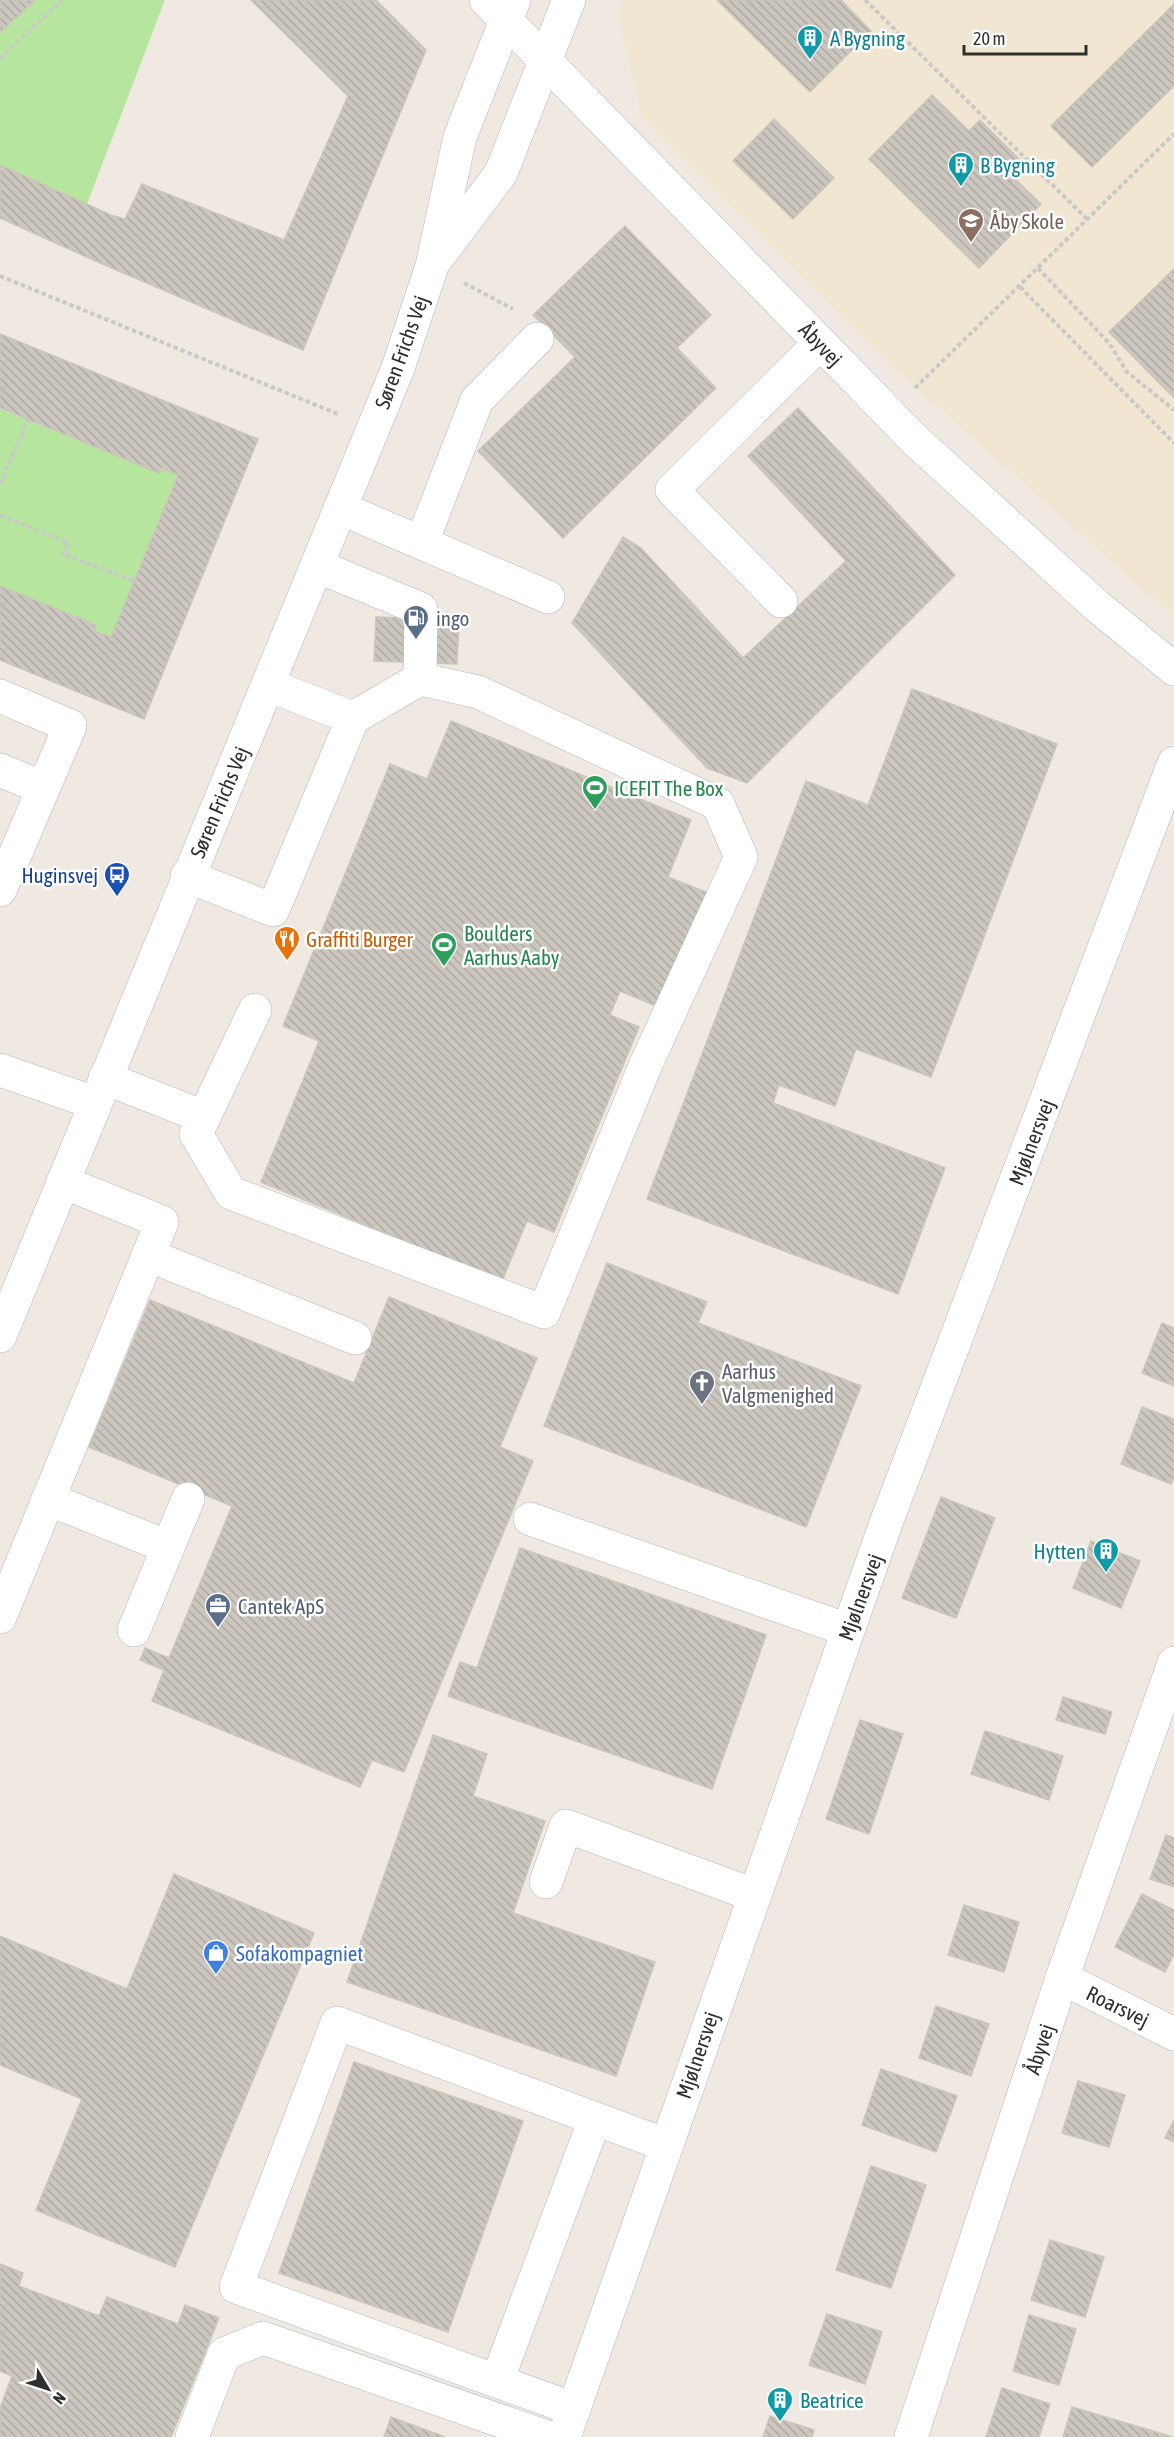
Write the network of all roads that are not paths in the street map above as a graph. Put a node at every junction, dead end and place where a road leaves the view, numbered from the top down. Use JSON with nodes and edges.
{"nodes":[{"id":1,"x":569,"y":0,"type":"edge"},
{"id":2,"x":502,"y":7,"type":"edge"},
{"id":3,"x":545,"y":61,"type":"junction"},
{"id":4,"x":432,"y":266,"type":"junction"},
{"id":5,"x":537,"y":339,"type":"road end"},
{"id":6,"x":820,"y":343,"type":"junction"},
{"id":7,"x":340,"y":508,"type":"junction"},
{"id":8,"x":422,"y":542,"type":"junction"},
{"id":9,"x":317,"y":566,"type":"junction"},
{"id":10,"x":548,"y":597,"type":"dead end"},
{"id":11,"x":781,"y":601,"type":"dead end"},
{"id":12,"x":1174,"y":669,"type":"edge"},
{"id":13,"x":420,"y":679,"type":"junction"},
{"id":14,"x":268,"y":685,"type":"junction"},
{"id":15,"x":0,"y":696,"type":"edge"},
{"id":16,"x":352,"y":718,"type":"junction"},
{"id":17,"x":1174,"y":763,"type":"edge"},
{"id":18,"x":0,"y":770,"type":"edge"},
{"id":19,"x":43,"y":788,"type":"junction"},
{"id":20,"x":188,"y":876,"type":"junction"},
{"id":21,"x":0,"y":890,"type":"edge"},
{"id":22,"x":255,"y":1010,"type":"dead end"},
{"id":23,"x":0,"y":1070,"type":"edge"},
{"id":24,"x":100,"y":1090,"type":"junction"},
{"id":25,"x":204,"y":1117,"type":"junction"},
{"id":26,"x":63,"y":1182,"type":"junction"},
{"id":27,"x":148,"y":1255,"type":"junction"},
{"id":28,"x":0,"y":1336,"type":"edge"},
{"id":29,"x":355,"y":1338,"type":"dead end"},
{"id":30,"x":48,"y":1499,"type":"junction"},
{"id":31,"x":188,"y":1499,"type":"dead end"},
{"id":32,"x":530,"y":1519,"type":"dead end"},
{"id":33,"x":168,"y":1547,"type":"junction"},
{"id":34,"x":0,"y":1617,"type":"edge"},
{"id":35,"x":134,"y":1630,"type":"dead end"},
{"id":36,"x":848,"y":1630,"type":"junction"},
{"id":37,"x":1174,"y":1663,"type":"edge"},
{"id":38,"x":546,"y":1882,"type":"dead end"},
{"id":39,"x":754,"y":1895,"type":"junction"},
{"id":40,"x":1062,"y":1978,"type":"junction"},
{"id":41,"x":1174,"y":2034,"type":"edge"},
{"id":42,"x":595,"y":2119,"type":"junction"},
{"id":43,"x":666,"y":2145,"type":"junction"},
{"id":44,"x":497,"y":2381,"type":"junction"},
{"id":45,"x":569,"y":2423,"type":"edge"},
{"id":46,"x":192,"y":2437,"type":"edge"},
{"id":47,"x":547,"y":2437,"type":"edge"},
{"id":48,"x":911,"y":2437,"type":"edge"}],
"edges":[{"from":1,"to":3,"type":"street","name":"Søren Frichs Vej"},
{"from":2,"to":3,"type":"street","name":"Åbyvej"},
{"from":2,"to":4,"type":"street","name":"Søren Frichs Vej"},
{"from":3,"to":4,"type":"street","name":"Søren Frichs Vej"},
{"from":3,"to":6,"type":"street","name":"Åbyvej"},
{"from":4,"to":7,"type":"street","name":"Søren Frichs Vej"},
{"from":5,"to":8,"type":"street"},
{"from":6,"to":11,"type":"street"},
{"from":6,"to":12,"type":"street","name":"Åbyvej"},
{"from":7,"to":8,"type":"street"},
{"from":7,"to":9,"type":"street","name":"Søren Frichs Vej"},
{"from":8,"to":10,"type":"street"},
{"from":9,"to":13,"type":"street"},
{"from":9,"to":14,"type":"street","name":"Søren Frichs Vej"},
{"from":13,"to":16,"type":"street"},
{"from":13,"to":25,"type":"street"},
{"from":14,"to":16,"type":"street"},
{"from":14,"to":20,"type":"street","name":"Søren Frichs Vej"},
{"from":15,"to":19,"type":"street"},
{"from":16,"to":20,"type":"street"},
{"from":17,"to":36,"type":"street","name":"Mjølnersvej"},
{"from":18,"to":19,"type":"street"},
{"from":19,"to":21,"type":"street"},
{"from":20,"to":24,"type":"street","name":"Søren Frichs Vej"},
{"from":22,"to":25,"type":"street"},
{"from":23,"to":24,"type":"street"},
{"from":24,"to":25,"type":"street"},
{"from":24,"to":26,"type":"street","name":"Søren Frichs Vej"},
{"from":26,"to":27,"type":"street"},
{"from":26,"to":28,"type":"street","name":"Søren Frichs Vej"},
{"from":27,"to":29,"type":"street"},
{"from":27,"to":30,"type":"street"},
{"from":30,"to":33,"type":"street"},
{"from":30,"to":34,"type":"street"},
{"from":31,"to":33,"type":"street"},
{"from":32,"to":36,"type":"street"},
{"from":33,"to":35,"type":"street"},
{"from":36,"to":39,"type":"street","name":"Mjølnersvej"},
{"from":37,"to":40,"type":"street","name":"Åbyvej"},
{"from":38,"to":39,"type":"street"},
{"from":39,"to":43,"type":"street","name":"Mjølnersvej"},
{"from":40,"to":41,"type":"street","name":"Roarsvej"},
{"from":40,"to":48,"type":"street","name":"Åbyvej"},
{"from":42,"to":43,"type":"street"},
{"from":42,"to":44,"type":"street"},
{"from":42,"to":44,"type":"street"},
{"from":43,"to":45,"type":"street","name":"Mjølnersvej"},
{"from":44,"to":45,"type":"street"},
{"from":46,"to":47,"type":"street"}]}
